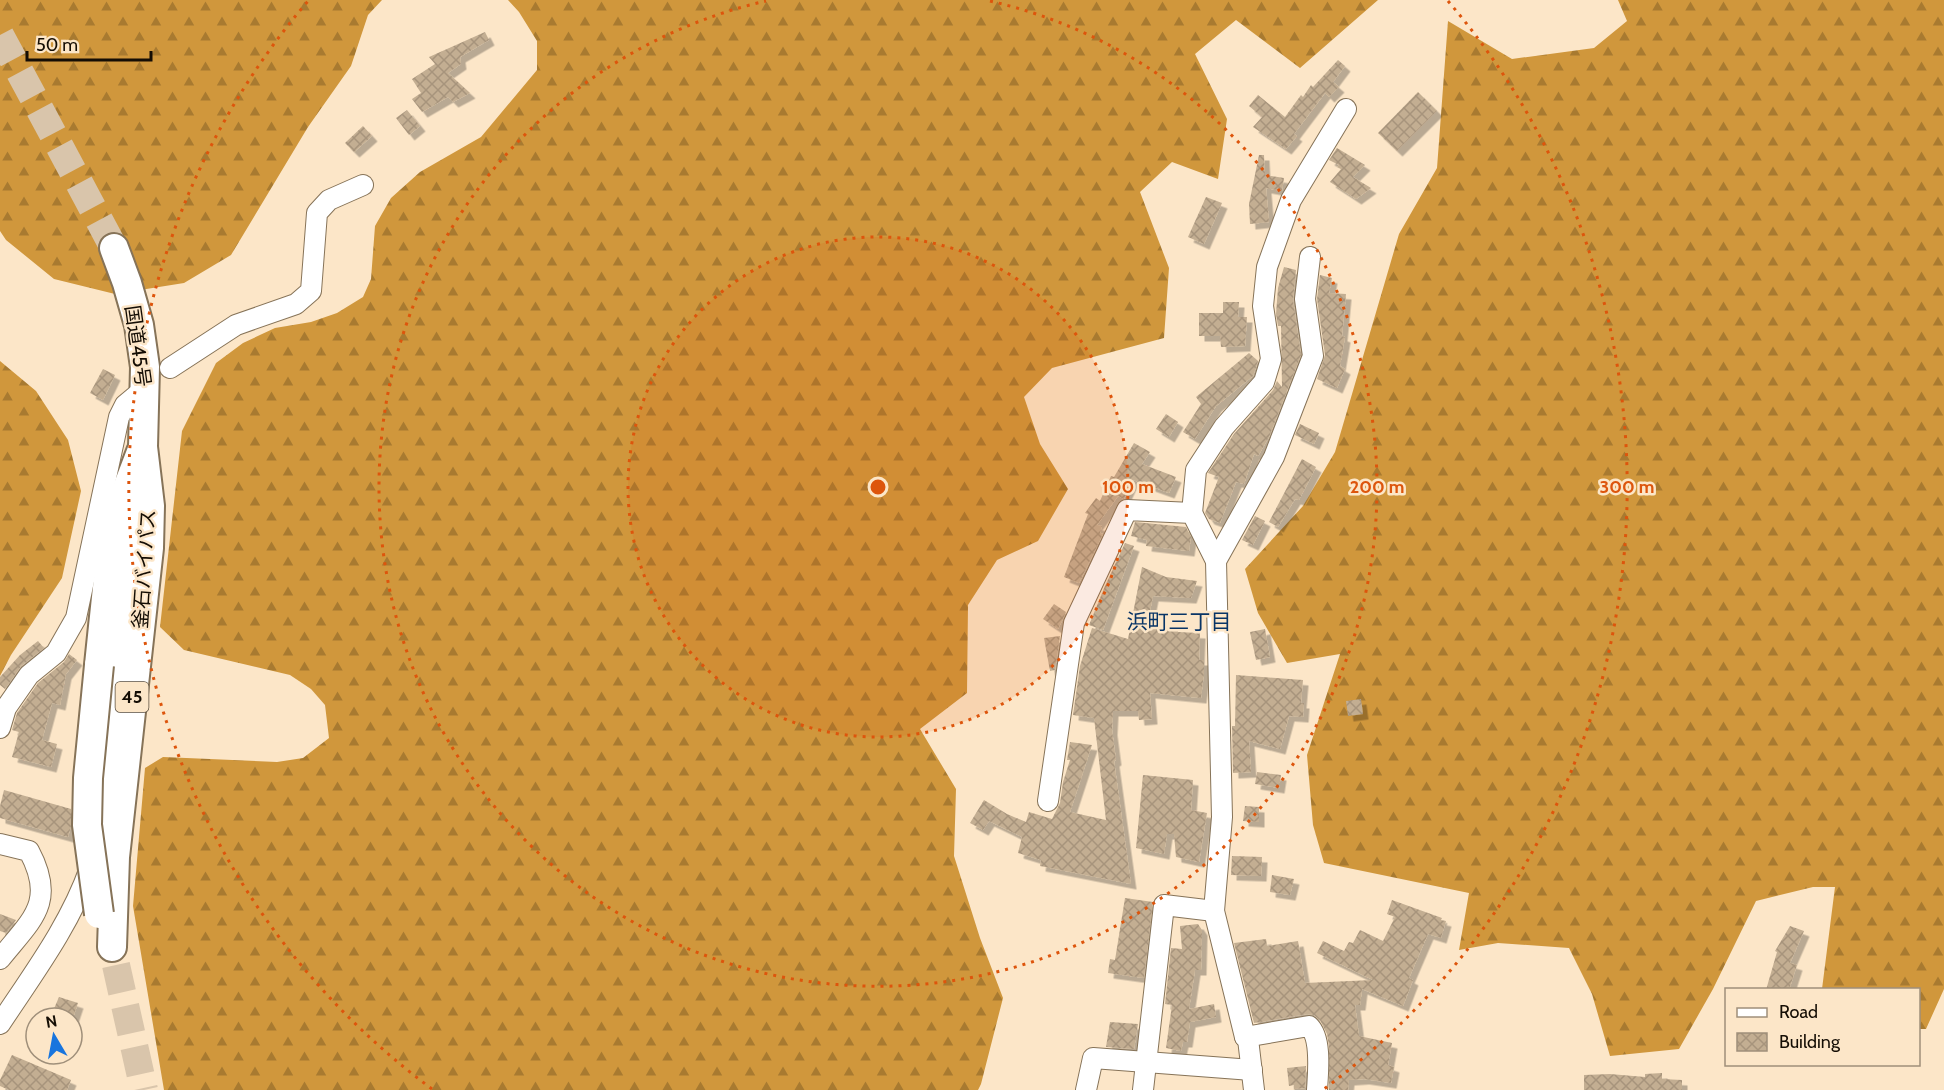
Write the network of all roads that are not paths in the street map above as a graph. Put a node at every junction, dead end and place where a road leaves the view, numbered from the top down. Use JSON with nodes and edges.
{"nodes":[{"id":1,"x":1346,"y":109,"type":"dead end"},
{"id":2,"x":363,"y":185,"type":"dead end"},
{"id":3,"x":114,"y":248,"type":"tunnel mouth"},
{"id":4,"x":1310,"y":257,"type":"dead end"},
{"id":5,"x":170,"y":368,"type":"dead end"},
{"id":6,"x":143,"y":390,"type":"dead end"},
{"id":7,"x":143,"y":447,"type":"junction"},
{"id":8,"x":1192,"y":513,"type":"junction"},
{"id":9,"x":1216,"y":561,"type":"junction"},
{"id":10,"x":0,"y":728,"type":"edge"},
{"id":11,"x":1048,"y":801,"type":"dead end"},
{"id":12,"x":0,"y":844,"type":"edge"},
{"id":13,"x":1214,"y":911,"type":"junction"},
{"id":14,"x":0,"y":959,"type":"edge"},
{"id":15,"x":0,"y":1024,"type":"edge"},
{"id":16,"x":1245,"y":1037,"type":"junction"},
{"id":17,"x":1146,"y":1061,"type":"junction"},
{"id":18,"x":1252,"y":1070,"type":"junction"},
{"id":19,"x":1086,"y":1090,"type":"edge"},
{"id":20,"x":1143,"y":1090,"type":"edge"},
{"id":21,"x":1254,"y":1090,"type":"edge"},
{"id":22,"x":1317,"y":1090,"type":"edge"}],
"edges":[{"from":1,"to":8,"type":"street"},
{"from":2,"to":5,"type":"street"},
{"from":3,"to":7,"type":"highway","name":"国道45号","number":"45"},
{"from":4,"to":9,"type":"street"},
{"from":6,"to":10,"type":"street"},
{"from":7,"to":7,"type":"highway","name":"釜石バイパス","number":"45","bridge":true},
{"from":7,"to":15,"type":"street"},
{"from":8,"to":9,"type":"street"},
{"from":8,"to":11,"type":"street"},
{"from":9,"to":13,"type":"street"},
{"from":12,"to":14,"type":"street"},
{"from":13,"to":16,"type":"street"},
{"from":13,"to":17,"type":"street"},
{"from":16,"to":18,"type":"street"},
{"from":16,"to":22,"type":"street"},
{"from":17,"to":18,"type":"street"},
{"from":17,"to":19,"type":"street"},
{"from":17,"to":20,"type":"street"},
{"from":18,"to":21,"type":"street"}]}
